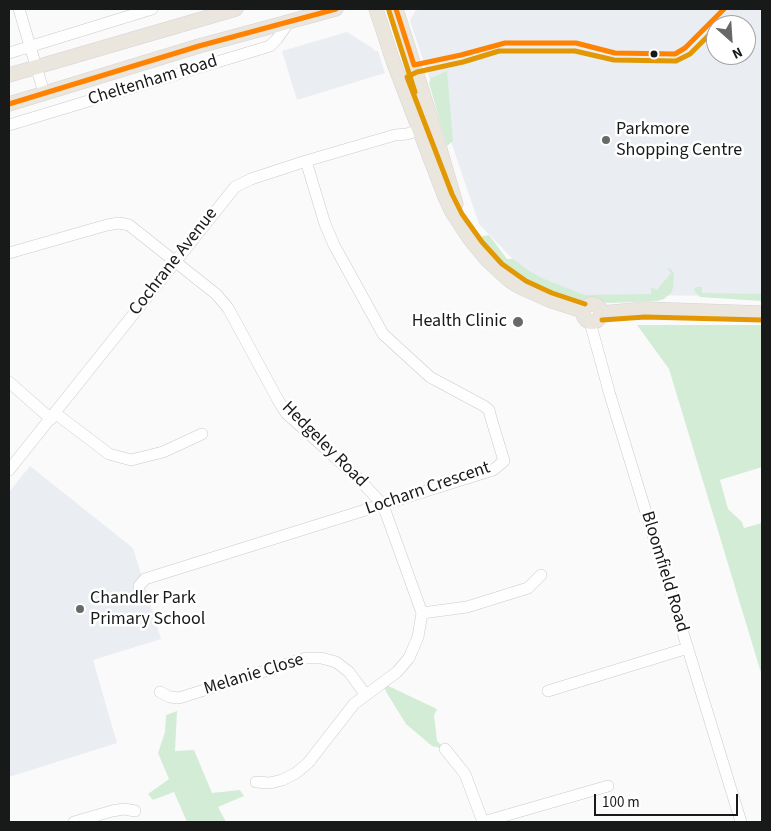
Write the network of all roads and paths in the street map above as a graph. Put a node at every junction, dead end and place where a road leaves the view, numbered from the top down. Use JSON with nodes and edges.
{"nodes":[{"id":1,"x":19,"y":9,"type":"edge"},
{"id":2,"x":152,"y":9,"type":"edge"},
{"id":3,"x":236,"y":9,"type":"edge"},
{"id":4,"x":336,"y":9,"type":"edge"},
{"id":5,"x":376,"y":9,"type":"edge"},
{"id":6,"x":396,"y":9,"type":"edge"},
{"id":7,"x":288,"y":23,"type":"junction"},
{"id":8,"x":30,"y":46,"type":"junction"},
{"id":9,"x":9,"y":53,"type":"edge"},
{"id":10,"x":36,"y":67,"type":"junction"},
{"id":11,"x":415,"y":69,"type":"junction"},
{"id":12,"x":398,"y":74,"type":"junction"},
{"id":13,"x":9,"y":76,"type":"edge"},
{"id":14,"x":44,"y":93,"type":"junction"},
{"id":15,"x":9,"y":104,"type":"edge"},
{"id":16,"x":9,"y":125,"type":"edge"},
{"id":17,"x":433,"y":125,"type":"junction"},
{"id":18,"x":418,"y":126,"type":"junction"},
{"id":19,"x":306,"y":161,"type":"junction"},
{"id":20,"x":463,"y":229,"type":"junction"},
{"id":21,"x":9,"y":254,"type":"edge"},
{"id":22,"x":175,"y":260,"type":"junction"},
{"id":23,"x":762,"y":313,"type":"edge"},
{"id":24,"x":586,"y":317,"type":"junction"},
{"id":25,"x":9,"y":382,"type":"edge"},
{"id":26,"x":53,"y":416,"type":"junction"},
{"id":27,"x":202,"y":434,"type":"dead end"},
{"id":28,"x":9,"y":470,"type":"edge"},
{"id":29,"x":383,"y":505,"type":"junction"},
{"id":30,"x":541,"y":575,"type":"dead end"},
{"id":31,"x":139,"y":586,"type":"dead end"},
{"id":32,"x":422,"y":613,"type":"junction"},
{"id":33,"x":688,"y":648,"type":"junction"},
{"id":34,"x":548,"y":691,"type":"dead end"},
{"id":35,"x":160,"y":692,"type":"dead end"},
{"id":36,"x":365,"y":694,"type":"junction"},
{"id":37,"x":445,"y":748,"type":"dead end"},
{"id":38,"x":256,"y":782,"type":"dead end"},
{"id":39,"x":608,"y":786,"type":"dead end"},
{"id":40,"x":135,"y":811,"type":"dead end"},
{"id":41,"x":74,"y":822,"type":"edge"},
{"id":42,"x":483,"y":822,"type":"edge"},
{"id":43,"x":741,"y":822,"type":"edge"}],
"edges":[{"from":1,"to":8,"type":"street"},
{"from":2,"to":8,"type":"street"},
{"from":3,"to":10,"type":"main road"},
{"from":4,"to":7,"type":"main road","name":"Cheltenham Road"},
{"from":5,"to":12,"type":"main road"},
{"from":6,"to":11,"type":"main road"},
{"from":7,"to":14,"type":"main road","name":"Cheltenham Road"},
{"from":7,"to":16,"type":"street","name":"Cheltenham Road"},
{"from":8,"to":9,"type":"street"},
{"from":8,"to":10,"type":"street"},
{"from":10,"to":13,"type":"main road"},
{"from":10,"to":14,"type":"street"},
{"from":11,"to":12,"type":"main road"},
{"from":11,"to":17,"type":"main road"},
{"from":12,"to":18,"type":"main road"},
{"from":14,"to":15,"type":"main road","name":"Cheltenham Road"},
{"from":17,"to":18,"type":"main road"},
{"from":17,"to":20,"type":"main road"},
{"from":18,"to":19,"type":"street","name":"Cochrane Avenue"},
{"from":18,"to":20,"type":"main road"},
{"from":19,"to":22,"type":"street","name":"Cochrane Avenue"},
{"from":19,"to":29,"type":"street","name":"Locharn Crescent"},
{"from":20,"to":24,"type":"main road"},
{"from":21,"to":22,"type":"street","name":"Hedgeley Road"},
{"from":22,"to":26,"type":"street","name":"Cochrane Avenue"},
{"from":22,"to":29,"type":"street","name":"Hedgeley Road"},
{"from":23,"to":24,"type":"main road"},
{"from":24,"to":33,"type":"street","name":"Bloomfield Road"},
{"from":25,"to":26,"type":"street"},
{"from":26,"to":27,"type":"street"},
{"from":26,"to":28,"type":"street","name":"Cochrane Avenue"},
{"from":29,"to":31,"type":"street","name":"Locharn Crescent"},
{"from":29,"to":32,"type":"street","name":"Hedgeley Road"},
{"from":30,"to":32,"type":"street"},
{"from":32,"to":36,"type":"street","name":"Hedgeley Road"},
{"from":33,"to":34,"type":"street"},
{"from":33,"to":43,"type":"street","name":"Bloomfield Road"},
{"from":35,"to":36,"type":"street","name":"Melanie Close"},
{"from":36,"to":38,"type":"street","name":"Hedgeley Road"},
{"from":37,"to":42,"type":"street"},
{"from":39,"to":42,"type":"street"},
{"from":40,"to":41,"type":"street"}]}
